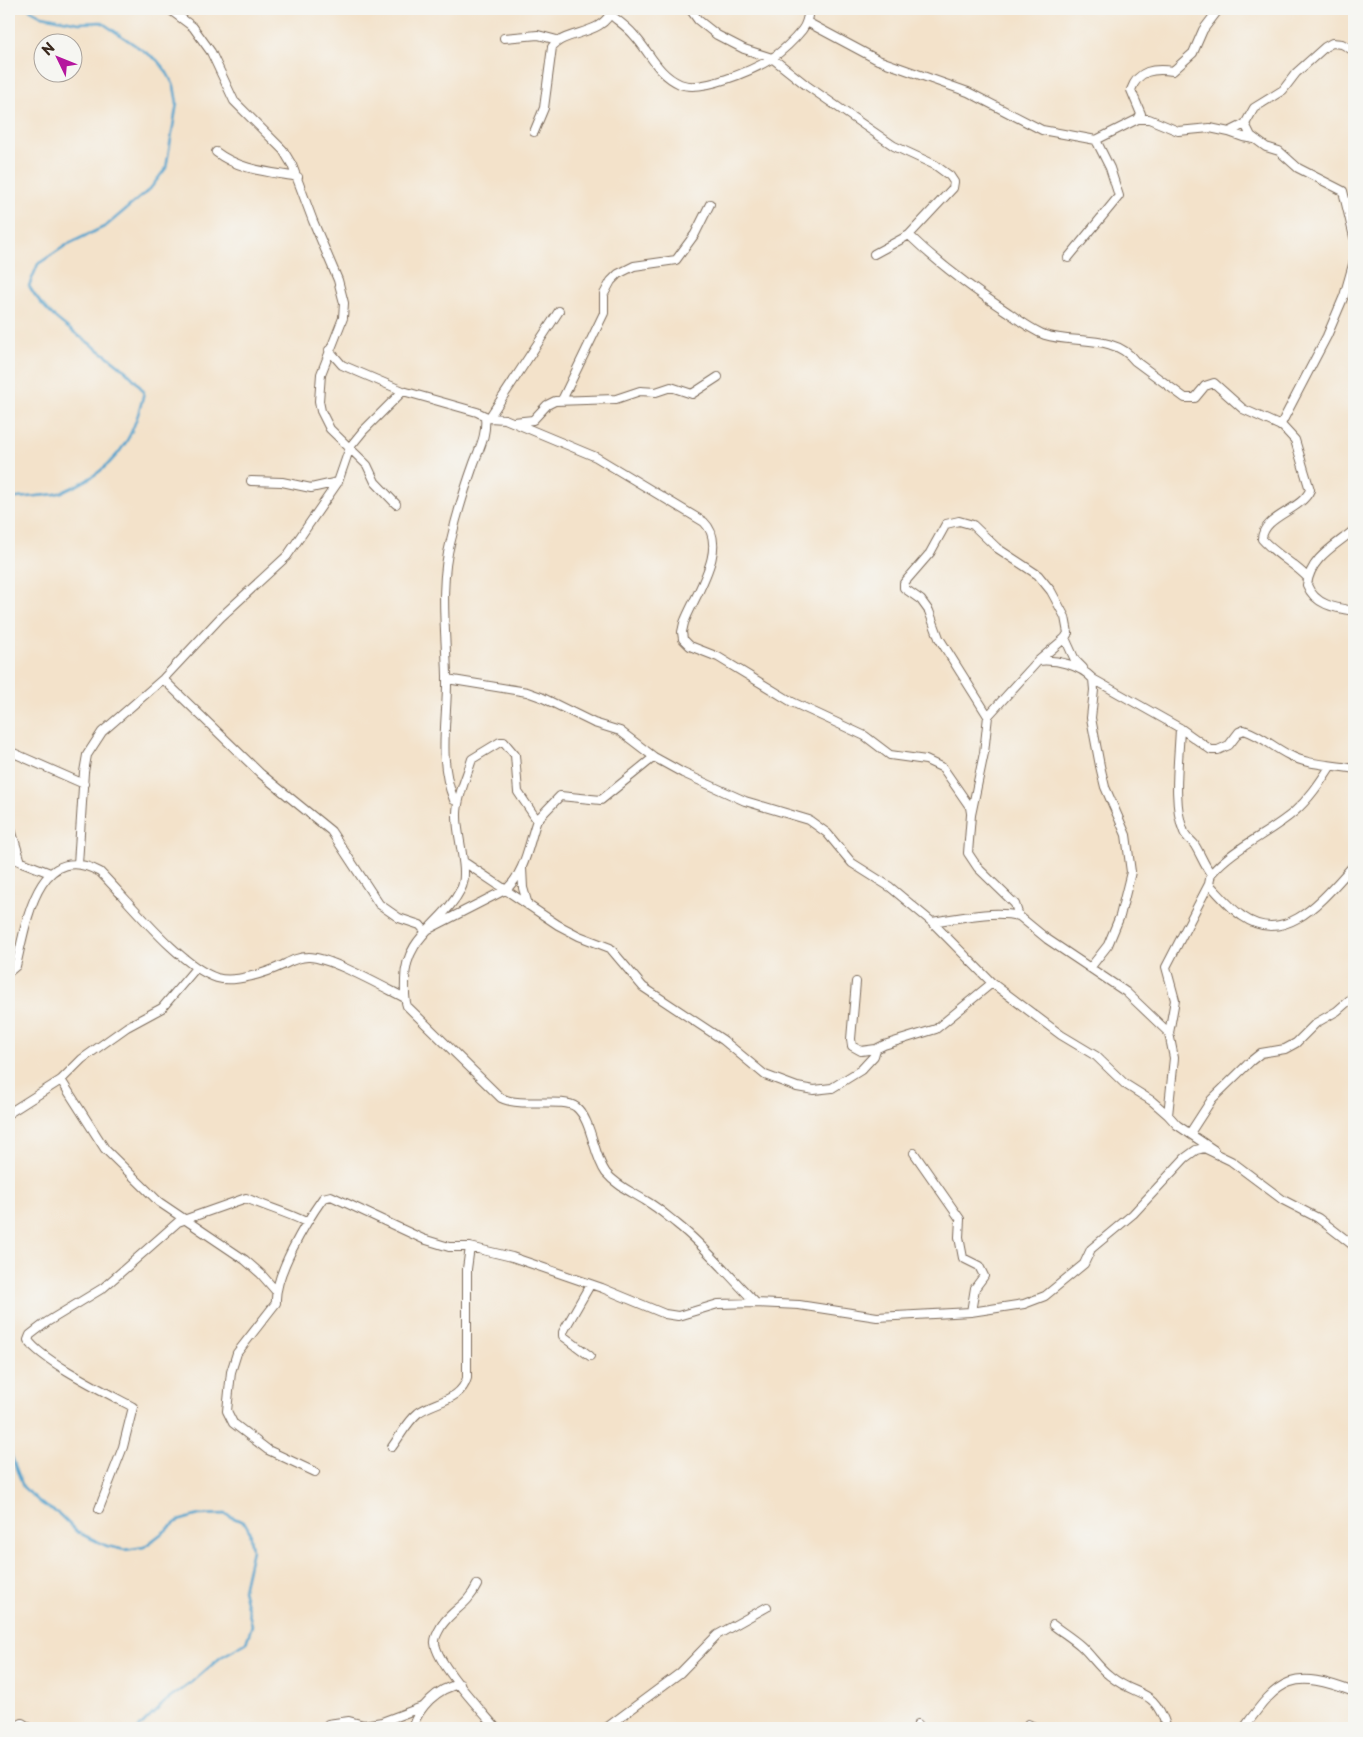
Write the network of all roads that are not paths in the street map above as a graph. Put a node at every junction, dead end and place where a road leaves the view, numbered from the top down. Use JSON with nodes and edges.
{"nodes":[{"id":1,"x":169,"y":9,"type":"edge"},
{"id":2,"x":690,"y":9,"type":"edge"},
{"id":3,"x":809,"y":9,"type":"edge"},
{"id":4,"x":1219,"y":9,"type":"edge"},
{"id":5,"x":611,"y":12,"type":"edge"},
{"id":6,"x":807,"y":22,"type":"junction"},
{"id":7,"x":504,"y":38,"type":"dead end"},
{"id":8,"x":557,"y":40,"type":"junction"},
{"id":9,"x":1354,"y":51,"type":"edge"},
{"id":10,"x":772,"y":58,"type":"junction"},
{"id":11,"x":1138,"y":119,"type":"junction"},
{"id":12,"x":1245,"y":124,"type":"junction"},
{"id":13,"x":534,"y":132,"type":"dead end"},
{"id":14,"x":1230,"y":132,"type":"junction"},
{"id":15,"x":1254,"y":139,"type":"junction"},
{"id":16,"x":1096,"y":140,"type":"junction"},
{"id":17,"x":216,"y":152,"type":"dead end"},
{"id":18,"x":298,"y":177,"type":"junction"},
{"id":19,"x":1343,"y":190,"type":"junction"},
{"id":20,"x":1354,"y":193,"type":"edge"},
{"id":21,"x":710,"y":204,"type":"dead end"},
{"id":22,"x":909,"y":235,"type":"junction"},
{"id":23,"x":1354,"y":236,"type":"edge"},
{"id":24,"x":874,"y":254,"type":"dead end"},
{"id":25,"x":1068,"y":258,"type":"dead end"},
{"id":26,"x":1354,"y":261,"type":"edge"},
{"id":27,"x":559,"y":311,"type":"dead end"},
{"id":28,"x":329,"y":350,"type":"junction"},
{"id":29,"x":718,"y":377,"type":"dead end"},
{"id":30,"x":403,"y":391,"type":"junction"},
{"id":31,"x":562,"y":400,"type":"junction"},
{"id":32,"x":487,"y":417,"type":"junction"},
{"id":33,"x":511,"y":422,"type":"junction"},
{"id":34,"x":1280,"y":426,"type":"junction"},
{"id":35,"x":350,"y":447,"type":"junction"},
{"id":36,"x":251,"y":481,"type":"dead end"},
{"id":37,"x":338,"y":482,"type":"junction"},
{"id":38,"x":396,"y":504,"type":"dead end"},
{"id":39,"x":1354,"y":530,"type":"edge"},
{"id":40,"x":1308,"y":578,"type":"junction"},
{"id":41,"x":1354,"y":611,"type":"edge"},
{"id":42,"x":1065,"y":638,"type":"junction"},
{"id":43,"x":1038,"y":661,"type":"junction"},
{"id":44,"x":1084,"y":668,"type":"junction"},
{"id":45,"x":162,"y":679,"type":"junction"},
{"id":46,"x":447,"y":679,"type":"junction"},
{"id":47,"x":1093,"y":679,"type":"junction"},
{"id":48,"x":988,"y":716,"type":"junction"},
{"id":49,"x":1180,"y":728,"type":"junction"},
{"id":50,"x":9,"y":751,"type":"edge"},
{"id":51,"x":654,"y":757,"type":"junction"},
{"id":52,"x":1330,"y":767,"type":"junction"},
{"id":53,"x":1354,"y":769,"type":"edge"},
{"id":54,"x":84,"y":784,"type":"junction"},
{"id":55,"x":454,"y":800,"type":"dead end"},
{"id":56,"x":971,"y":815,"type":"junction"},
{"id":57,"x":537,"y":820,"type":"junction"},
{"id":58,"x":9,"y":824,"type":"edge"},
{"id":59,"x":9,"y":857,"type":"edge"},
{"id":60,"x":21,"y":862,"type":"junction"},
{"id":61,"x":464,"y":862,"type":"junction"},
{"id":62,"x":78,"y":864,"type":"junction"},
{"id":63,"x":1354,"y":865,"type":"edge"},
{"id":64,"x":522,"y":866,"type":"junction"},
{"id":65,"x":50,"y":873,"type":"junction"},
{"id":66,"x":1211,"y":874,"type":"junction"},
{"id":67,"x":1209,"y":884,"type":"junction"},
{"id":68,"x":506,"y":890,"type":"junction"},
{"id":69,"x":528,"y":905,"type":"junction"},
{"id":70,"x":1019,"y":916,"type":"junction"},
{"id":71,"x":932,"y":922,"type":"junction"},
{"id":72,"x":425,"y":932,"type":"junction"},
{"id":73,"x":196,"y":968,"type":"junction"},
{"id":74,"x":1090,"y":968,"type":"junction"},
{"id":75,"x":9,"y":972,"type":"edge"},
{"id":76,"x":856,"y":982,"type":"dead end"},
{"id":77,"x":992,"y":983,"type":"junction"},
{"id":78,"x":1354,"y":996,"type":"edge"},
{"id":79,"x":405,"y":998,"type":"junction"},
{"id":80,"x":1169,"y":1033,"type":"junction"},
{"id":81,"x":876,"y":1049,"type":"junction"},
{"id":82,"x":60,"y":1080,"type":"junction"},
{"id":83,"x":9,"y":1113,"type":"edge"},
{"id":84,"x":1168,"y":1115,"type":"junction"},
{"id":85,"x":1190,"y":1133,"type":"junction"},
{"id":86,"x":914,"y":1153,"type":"dead end"},
{"id":87,"x":1219,"y":1154,"type":"junction"},
{"id":88,"x":184,"y":1220,"type":"junction"},
{"id":89,"x":306,"y":1222,"type":"junction"},
{"id":90,"x":1354,"y":1246,"type":"edge"},
{"id":91,"x":470,"y":1247,"type":"junction"},
{"id":92,"x":590,"y":1286,"type":"junction"},
{"id":93,"x":275,"y":1290,"type":"junction"},
{"id":94,"x":756,"y":1302,"type":"junction"},
{"id":95,"x":971,"y":1312,"type":"junction"},
{"id":96,"x":590,"y":1356,"type":"dead end"},
{"id":97,"x":392,"y":1447,"type":"dead end"},
{"id":98,"x":315,"y":1472,"type":"dead end"},
{"id":99,"x":99,"y":1509,"type":"dead end"},
{"id":100,"x":477,"y":1585,"type":"dead end"},
{"id":101,"x":767,"y":1607,"type":"dead end"},
{"id":102,"x":1053,"y":1625,"type":"dead end"},
{"id":103,"x":460,"y":1684,"type":"junction"},
{"id":104,"x":1354,"y":1692,"type":"edge"},
{"id":105,"x":422,"y":1707,"type":"junction"},
{"id":106,"x":328,"y":1724,"type":"dead end"},
{"id":107,"x":1028,"y":1724,"type":"dead end"},
{"id":108,"x":13,"y":1728,"type":"edge"},
{"id":109,"x":30,"y":1728,"type":"edge"},
{"id":110,"x":412,"y":1728,"type":"edge"},
{"id":111,"x":496,"y":1728,"type":"edge"},
{"id":112,"x":606,"y":1728,"type":"edge"},
{"id":113,"x":1037,"y":1728,"type":"edge"},
{"id":114,"x":1167,"y":1728,"type":"edge"},
{"id":115,"x":1244,"y":1728,"type":"edge"}],
"edges":[{"from":1,"to":18,"type":"street"},
{"from":2,"to":10,"type":"street"},
{"from":3,"to":6,"type":"street"},
{"from":4,"to":11,"type":"street"},
{"from":5,"to":8,"type":"street"},
{"from":5,"to":10,"type":"street"},
{"from":6,"to":10,"type":"street"},
{"from":6,"to":16,"type":"street"},
{"from":7,"to":8,"type":"street"},
{"from":8,"to":13,"type":"street"},
{"from":9,"to":12,"type":"street"},
{"from":10,"to":22,"type":"street"},
{"from":11,"to":14,"type":"street"},
{"from":11,"to":16,"type":"street"},
{"from":12,"to":14,"type":"street"},
{"from":12,"to":15,"type":"street"},
{"from":14,"to":15,"type":"street"},
{"from":15,"to":19,"type":"street"},
{"from":16,"to":25,"type":"street"},
{"from":17,"to":18,"type":"street"},
{"from":18,"to":28,"type":"street"},
{"from":19,"to":20,"type":"street"},
{"from":19,"to":23,"type":"street"},
{"from":21,"to":31,"type":"street"},
{"from":22,"to":24,"type":"street"},
{"from":22,"to":34,"type":"street"},
{"from":26,"to":34,"type":"street"},
{"from":27,"to":32,"type":"street"},
{"from":28,"to":30,"type":"street"},
{"from":28,"to":35,"type":"street"},
{"from":29,"to":31,"type":"street"},
{"from":30,"to":32,"type":"street"},
{"from":30,"to":35,"type":"street"},
{"from":31,"to":33,"type":"street"},
{"from":32,"to":33,"type":"street"},
{"from":32,"to":46,"type":"street"},
{"from":33,"to":56,"type":"street"},
{"from":34,"to":40,"type":"street"},
{"from":35,"to":37,"type":"street"},
{"from":35,"to":38,"type":"street"},
{"from":36,"to":37,"type":"street"},
{"from":37,"to":45,"type":"street"},
{"from":39,"to":40,"type":"street"},
{"from":40,"to":41,"type":"street"},
{"from":42,"to":43,"type":"street"},
{"from":42,"to":44,"type":"street"},
{"from":42,"to":48,"type":"street"},
{"from":43,"to":44,"type":"street"},
{"from":43,"to":48,"type":"street"},
{"from":44,"to":47,"type":"street"},
{"from":45,"to":54,"type":"street"},
{"from":45,"to":72,"type":"street"},
{"from":46,"to":51,"type":"street"},
{"from":46,"to":55,"type":"street"},
{"from":47,"to":49,"type":"street"},
{"from":47,"to":74,"type":"street"},
{"from":48,"to":56,"type":"street"},
{"from":49,"to":52,"type":"street"},
{"from":49,"to":66,"type":"street"},
{"from":50,"to":54,"type":"street"},
{"from":51,"to":57,"type":"street"},
{"from":51,"to":71,"type":"street"},
{"from":52,"to":53,"type":"street"},
{"from":52,"to":66,"type":"street"},
{"from":54,"to":62,"type":"street"},
{"from":56,"to":70,"type":"street"},
{"from":57,"to":61,"type":"street"},
{"from":57,"to":64,"type":"street"},
{"from":58,"to":60,"type":"street"},
{"from":59,"to":60,"type":"street"},
{"from":60,"to":65,"type":"street"},
{"from":61,"to":68,"type":"street"},
{"from":61,"to":72,"type":"street"},
{"from":62,"to":65,"type":"street"},
{"from":62,"to":73,"type":"street"},
{"from":63,"to":67,"type":"street"},
{"from":64,"to":68,"type":"street"},
{"from":64,"to":69,"type":"street"},
{"from":65,"to":75,"type":"street"},
{"from":66,"to":67,"type":"street"},
{"from":67,"to":80,"type":"street"},
{"from":68,"to":69,"type":"street"},
{"from":68,"to":72,"type":"street"},
{"from":69,"to":81,"type":"street"},
{"from":70,"to":71,"type":"street"},
{"from":70,"to":74,"type":"street"},
{"from":71,"to":77,"type":"street"},
{"from":72,"to":79,"type":"street"},
{"from":73,"to":79,"type":"street"},
{"from":73,"to":82,"type":"street"},
{"from":74,"to":80,"type":"street"},
{"from":76,"to":81,"type":"street"},
{"from":77,"to":81,"type":"street"},
{"from":77,"to":84,"type":"street"},
{"from":78,"to":85,"type":"street"},
{"from":79,"to":94,"type":"street"},
{"from":80,"to":84,"type":"street"},
{"from":82,"to":83,"type":"street"},
{"from":82,"to":88,"type":"street"},
{"from":84,"to":85,"type":"street"},
{"from":85,"to":87,"type":"street"},
{"from":86,"to":95,"type":"street"},
{"from":87,"to":90,"type":"street"},
{"from":87,"to":95,"type":"street"},
{"from":88,"to":89,"type":"street"},
{"from":88,"to":93,"type":"street"},
{"from":88,"to":99,"type":"street"},
{"from":89,"to":91,"type":"street"},
{"from":89,"to":93,"type":"street"},
{"from":91,"to":92,"type":"street"},
{"from":91,"to":97,"type":"street"},
{"from":92,"to":94,"type":"street"},
{"from":92,"to":96,"type":"street"},
{"from":93,"to":98,"type":"street"},
{"from":94,"to":95,"type":"street"},
{"from":100,"to":103,"type":"street"},
{"from":101,"to":112,"type":"street"},
{"from":102,"to":114,"type":"street"},
{"from":103,"to":105,"type":"street"},
{"from":103,"to":111,"type":"street"},
{"from":104,"to":115,"type":"street"},
{"from":105,"to":106,"type":"street"},
{"from":105,"to":110,"type":"street"},
{"from":107,"to":113,"type":"street"},
{"from":108,"to":109,"type":"street"}]}
